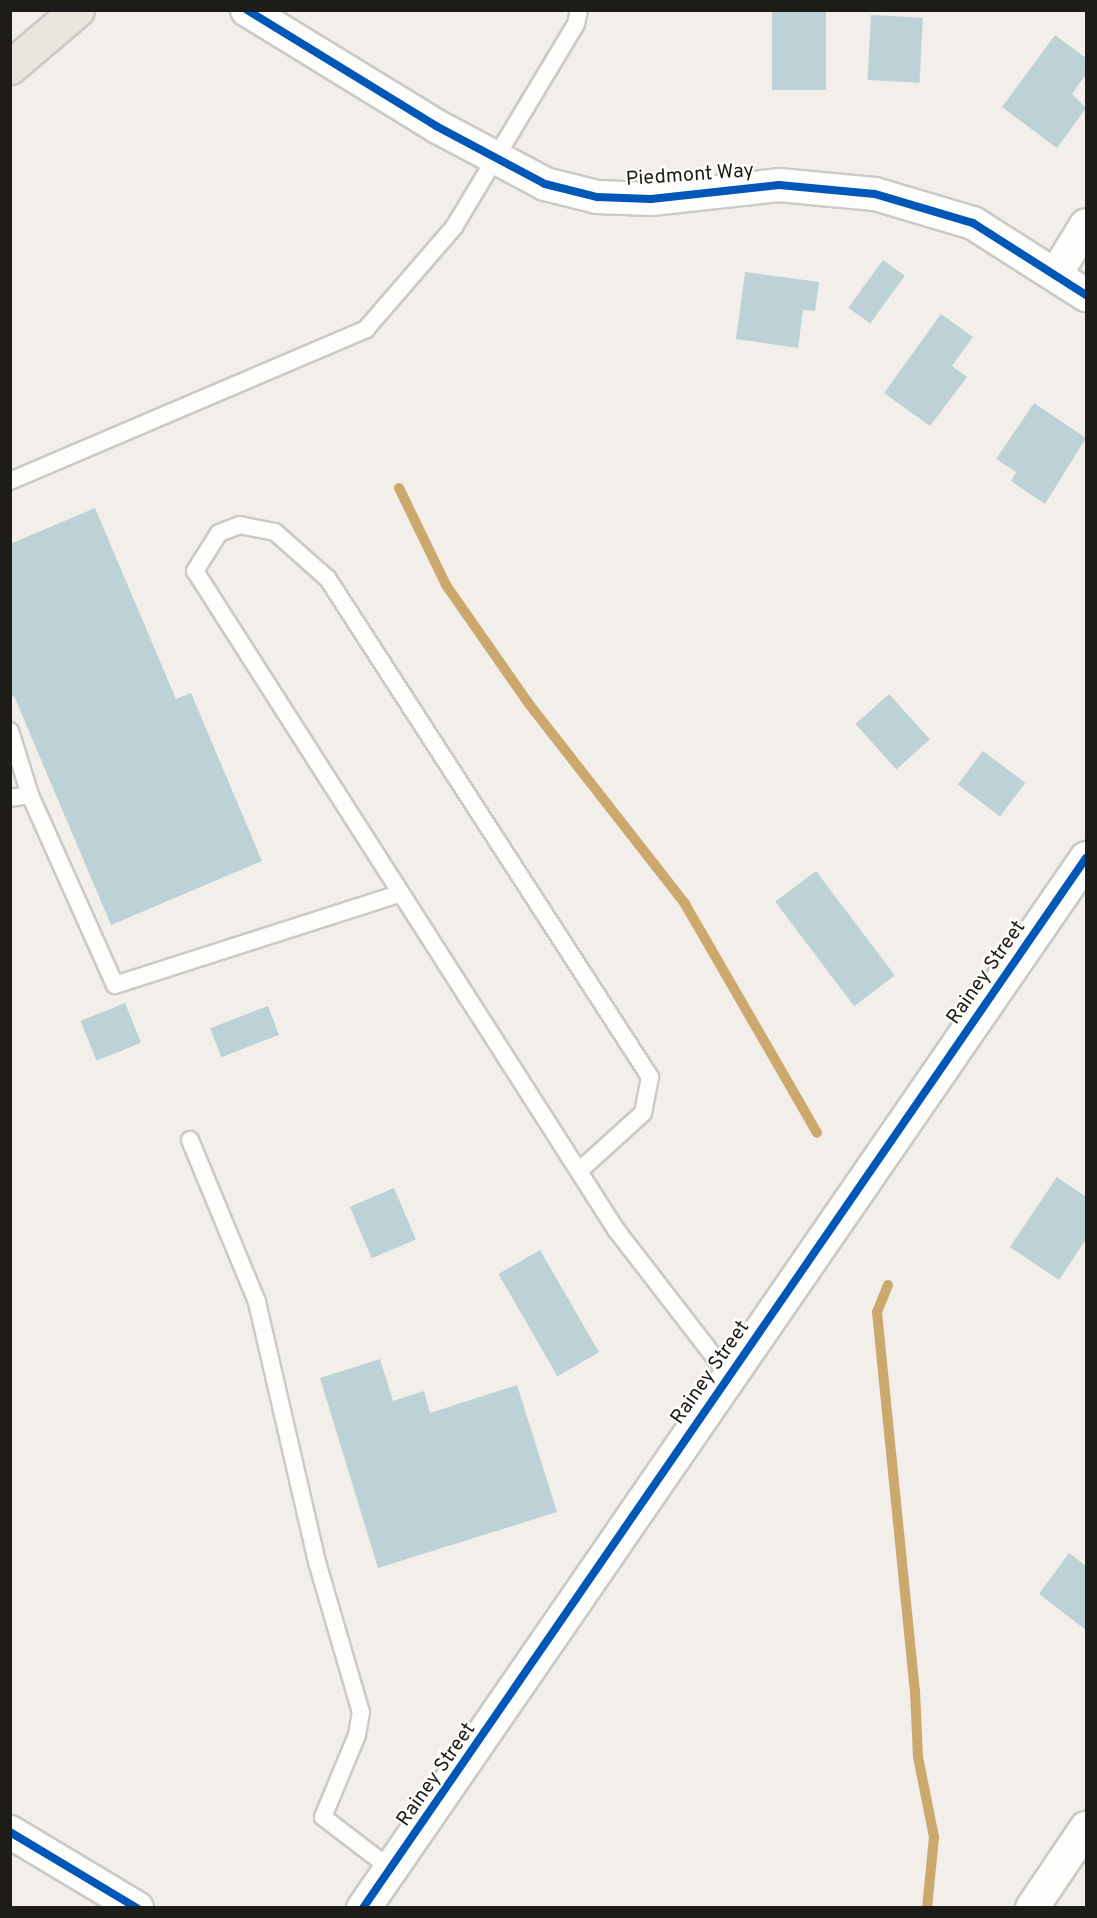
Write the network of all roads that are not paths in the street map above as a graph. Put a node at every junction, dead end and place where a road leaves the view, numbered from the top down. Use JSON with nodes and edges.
{"nodes":[{"id":1,"x":76,"y":10,"type":"edge"},
{"id":2,"x":247,"y":10,"type":"edge"},
{"id":3,"x":579,"y":10,"type":"edge"},
{"id":4,"x":10,"y":67,"type":"edge"},
{"id":5,"x":494,"y":160,"type":"junction"},
{"id":6,"x":1086,"y":225,"type":"edge"},
{"id":7,"x":1056,"y":274,"type":"junction"},
{"id":8,"x":1086,"y":295,"type":"edge"},
{"id":9,"x":10,"y":481,"type":"edge"},
{"id":10,"x":10,"y":731,"type":"edge"},
{"id":11,"x":30,"y":795,"type":"junction"},
{"id":12,"x":10,"y":798,"type":"edge"},
{"id":13,"x":1086,"y":858,"type":"edge"},
{"id":14,"x":401,"y":893,"type":"junction"},
{"id":15,"x":190,"y":1140,"type":"dead end"},
{"id":16,"x":579,"y":1172,"type":"junction"},
{"id":17,"x":729,"y":1376,"type":"junction"},
{"id":18,"x":1086,"y":1828,"type":"edge"},
{"id":19,"x":10,"y":1832,"type":"edge"},
{"id":20,"x":391,"y":1869,"type":"junction"},
{"id":21,"x":137,"y":1908,"type":"edge"},
{"id":22,"x":363,"y":1908,"type":"edge"},
{"id":23,"x":1032,"y":1908,"type":"edge"}],
"edges":[{"from":1,"to":4,"type":"main road"},
{"from":2,"to":5,"type":"street","name":"Piedmont Way"},
{"from":3,"to":5,"type":"lane"},
{"from":5,"to":7,"type":"street","name":"Piedmont Way"},
{"from":5,"to":9,"type":"lane"},
{"from":6,"to":7,"type":"street"},
{"from":7,"to":8,"type":"street","name":"Piedmont Way"},
{"from":10,"to":11,"type":"lane"},
{"from":11,"to":12,"type":"lane"},
{"from":11,"to":14,"type":"lane"},
{"from":13,"to":17,"type":"street","name":"Rainey Street"},
{"from":14,"to":16,"type":"lane"},
{"from":14,"to":16,"type":"lane"},
{"from":15,"to":20,"type":"lane"},
{"from":16,"to":17,"type":"lane"},
{"from":17,"to":20,"type":"street","name":"Rainey Street"},
{"from":18,"to":23,"type":"street"},
{"from":19,"to":21,"type":"street"},
{"from":20,"to":22,"type":"street","name":"Rainey Street"}]}
